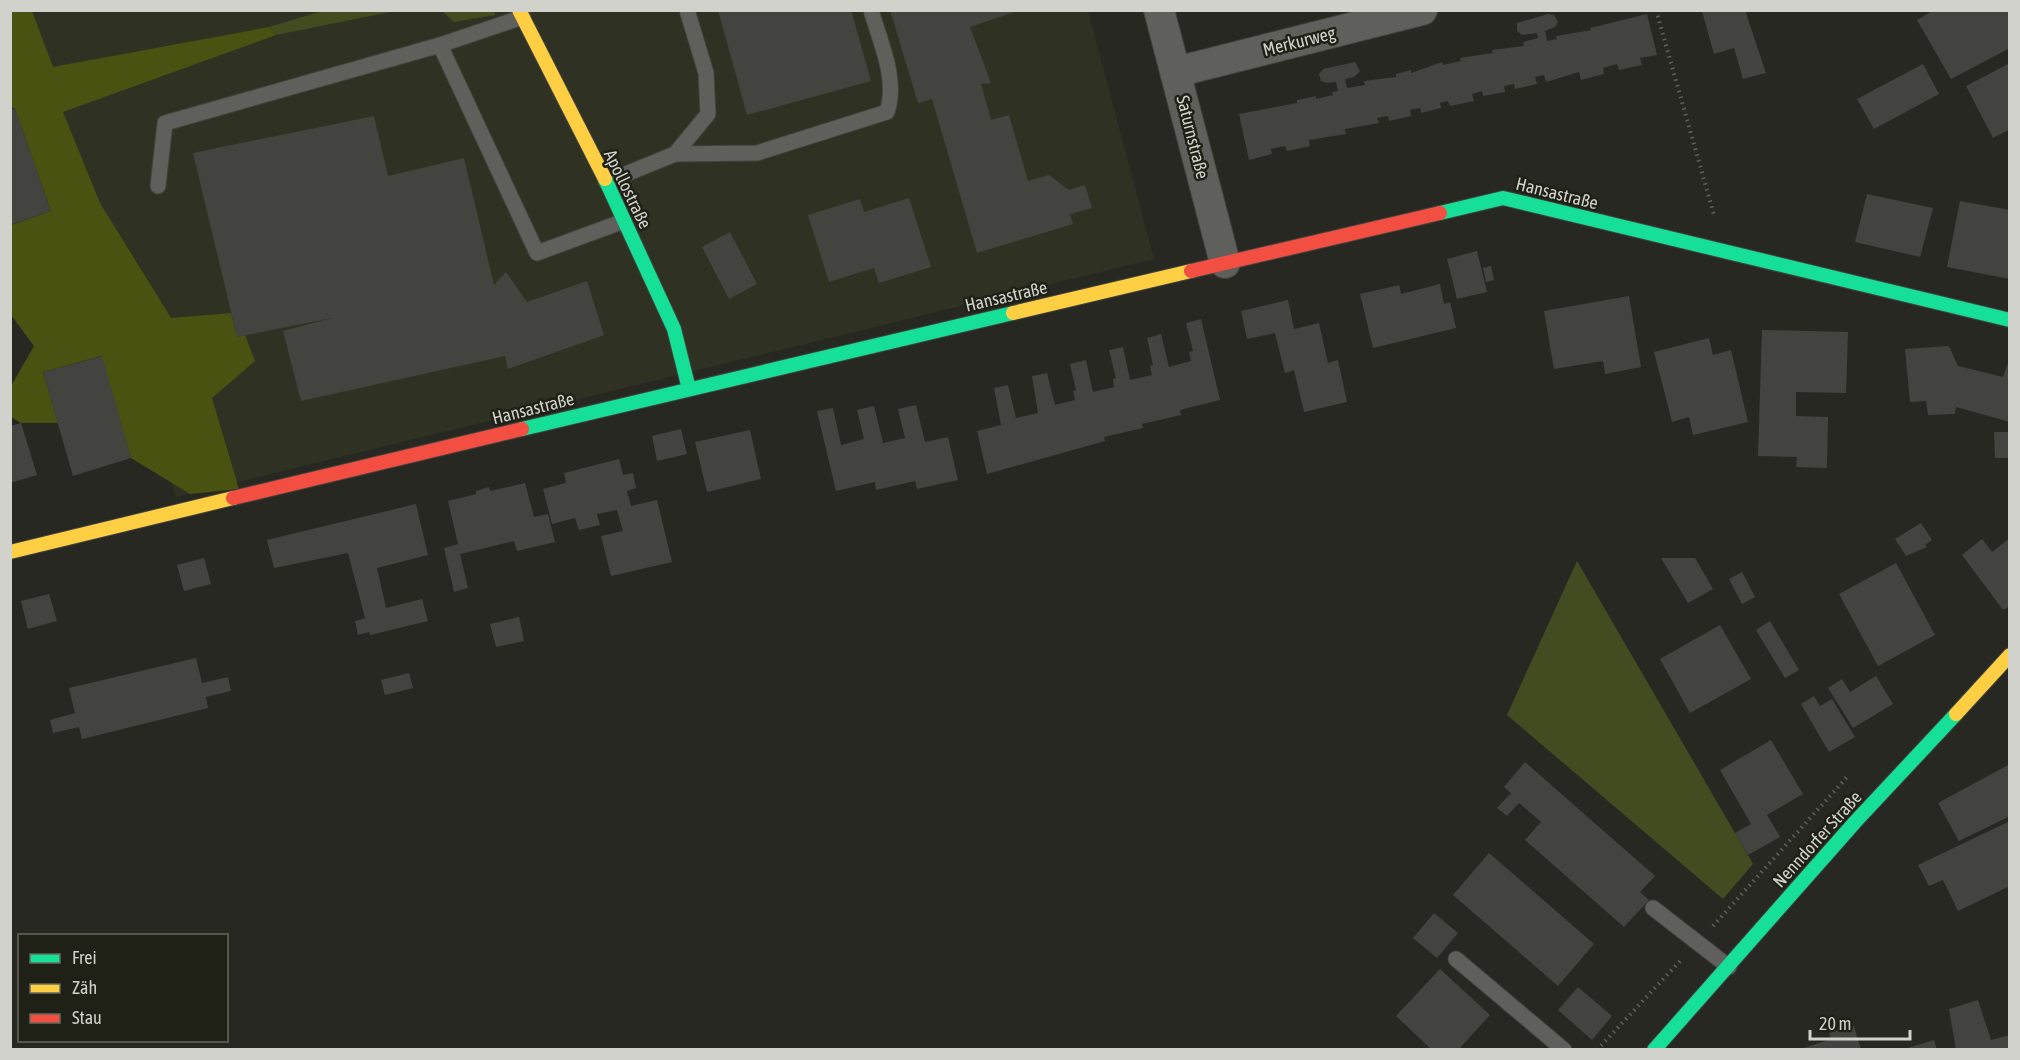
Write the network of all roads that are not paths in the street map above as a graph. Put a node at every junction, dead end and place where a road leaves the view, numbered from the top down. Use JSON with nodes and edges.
{"nodes":[{"id":1,"x":687,"y":10,"type":"edge"},
{"id":2,"x":871,"y":10,"type":"edge"},
{"id":3,"x":1159,"y":10,"type":"edge"},
{"id":4,"x":1422,"y":10,"type":"edge"},
{"id":5,"x":521,"y":14,"type":"edge"},
{"id":6,"x":440,"y":45,"type":"junction"},
{"id":7,"x":1176,"y":72,"type":"junction"},
{"id":8,"x":675,"y":154,"type":"junction"},
{"id":9,"x":606,"y":182,"type":"junction"},
{"id":10,"x":158,"y":186,"type":"dead end"},
{"id":11,"x":624,"y":221,"type":"junction"},
{"id":12,"x":1225,"y":263,"type":"junction"},
{"id":13,"x":2010,"y":320,"type":"edge"},
{"id":14,"x":689,"y":388,"type":"junction"},
{"id":15,"x":10,"y":552,"type":"edge"},
{"id":16,"x":2010,"y":655,"type":"edge"},
{"id":17,"x":1653,"y":908,"type":"dead end"},
{"id":18,"x":1456,"y":959,"type":"dead end"},
{"id":19,"x":1729,"y":967,"type":"junction"},
{"id":20,"x":1564,"y":1050,"type":"edge"},
{"id":21,"x":1654,"y":1050,"type":"edge"}],
"edges":[{"from":1,"to":8,"type":"lane"},
{"from":2,"to":8,"type":"lane"},
{"from":3,"to":7,"type":"street","name":"Saturnstraße"},
{"from":4,"to":7,"type":"street","name":"Merkurweg"},
{"from":5,"to":6,"type":"lane"},
{"from":5,"to":9,"type":"street","name":"Apollostraße"},
{"from":6,"to":10,"type":"lane"},
{"from":6,"to":11,"type":"lane"},
{"from":7,"to":12,"type":"street","name":"Saturnstraße"},
{"from":8,"to":9,"type":"lane"},
{"from":9,"to":11,"type":"street","name":"Apollostraße"},
{"from":11,"to":14,"type":"street","name":"Apollostraße"},
{"from":12,"to":13,"type":"street","name":"Hansastraße"},
{"from":12,"to":14,"type":"street","name":"Hansastraße"},
{"from":14,"to":15,"type":"street","name":"Hansastraße"},
{"from":16,"to":19,"type":"street","name":"Nenndorfer Straße"},
{"from":17,"to":19,"type":"lane"},
{"from":18,"to":20,"type":"lane"},
{"from":19,"to":21,"type":"street","name":"Nenndorfer Straße"}]}
